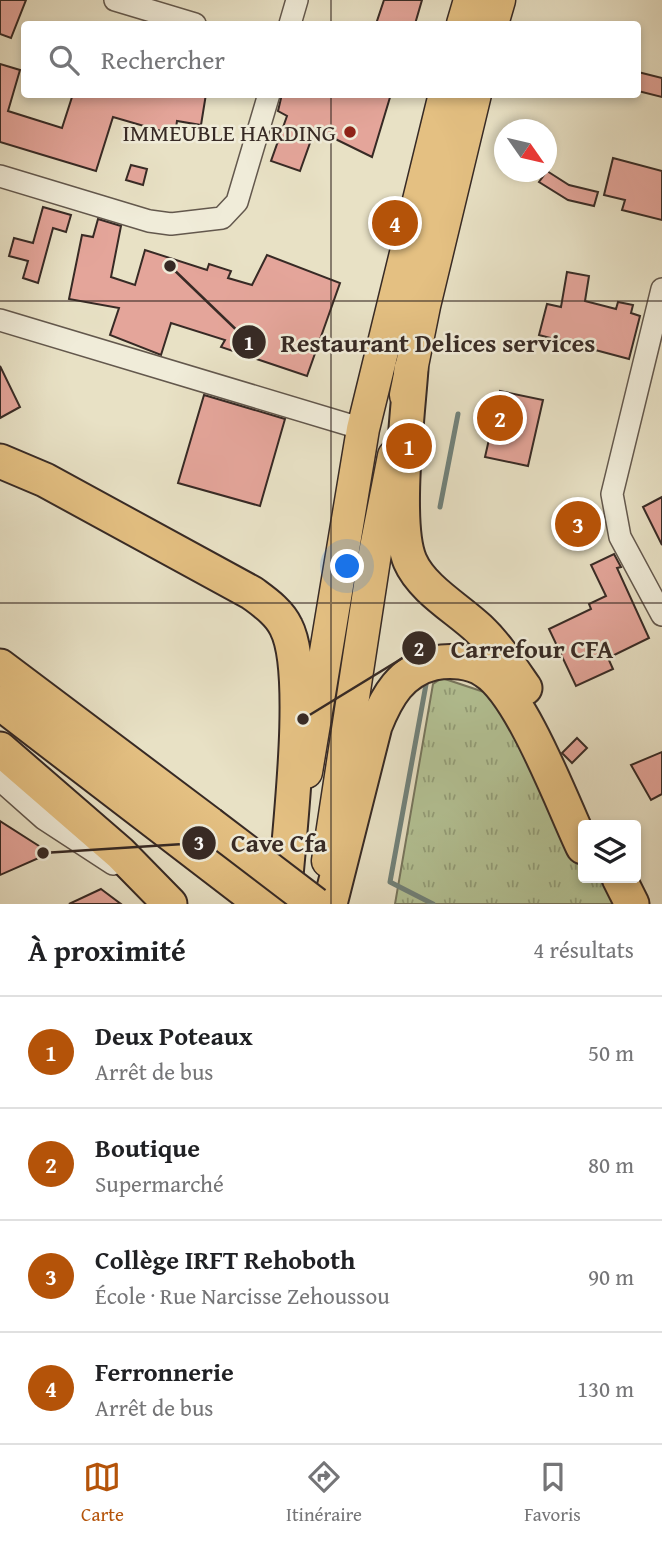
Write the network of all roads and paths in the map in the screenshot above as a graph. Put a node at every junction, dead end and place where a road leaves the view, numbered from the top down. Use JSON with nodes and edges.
{"nodes":[{"id":1,"x":115,"y":0,"type":"edge"},
{"id":2,"x":298,"y":0,"type":"edge"},
{"id":3,"x":470,"y":0,"type":"edge"},
{"id":4,"x":499,"y":0,"type":"edge"},
{"id":5,"x":185,"y":21,"type":"edge"},
{"id":6,"x":291,"y":21,"type":"edge"},
{"id":7,"x":464,"y":21,"type":"edge"},
{"id":8,"x":493,"y":21,"type":"edge"},
{"id":9,"x":268,"y":98,"type":"edge"},
{"id":10,"x":444,"y":98,"type":"edge"},
{"id":11,"x":474,"y":98,"type":"edge"},
{"id":12,"x":0,"y":176,"type":"edge"},
{"id":13,"x":662,"y":289,"type":"edge"},
{"id":14,"x":0,"y":320,"type":"edge"},
{"id":15,"x":411,"y":369,"type":"junction"},
{"id":16,"x":363,"y":429,"type":"junction"},
{"id":17,"x":0,"y":460,"type":"edge"},
{"id":18,"x":662,"y":615,"type":"edge"},
{"id":19,"x":0,"y":666,"type":"edge"},
{"id":20,"x":0,"y":703,"type":"edge"},
{"id":21,"x":0,"y":749,"type":"edge"},
{"id":22,"x":0,"y":780,"type":"edge"},
{"id":23,"x":590,"y":820,"type":"edge"},
{"id":24,"x":578,"y":837,"type":"edge"},
{"id":25,"x":600,"y":883,"type":"edge"},
{"id":26,"x":622,"y":883,"type":"edge"},
{"id":27,"x":169,"y":902,"type":"edge"},
{"id":28,"x":286,"y":903,"type":"edge"},
{"id":29,"x":322,"y":904,"type":"edge"},
{"id":30,"x":330,"y":904,"type":"edge"},
{"id":31,"x":611,"y":904,"type":"edge"},
{"id":32,"x":632,"y":904,"type":"edge"}],
"edges":[{"from":1,"to":5,"type":"street"},
{"from":2,"to":6,"type":"street"},
{"from":3,"to":7,"type":"main road"},
{"from":4,"to":8,"type":"main road"},
{"from":9,"to":12,"type":"street"},
{"from":10,"to":16,"type":"main road"},
{"from":11,"to":15,"type":"main road"},
{"from":13,"to":18,"type":"street"},
{"from":14,"to":16,"type":"street"},
{"from":15,"to":23,"type":"highway"},
{"from":15,"to":29,"type":"main road"},
{"from":16,"to":28,"type":"main road"},
{"from":17,"to":28,"type":"highway"},
{"from":19,"to":28,"type":"highway","bridge":true},
{"from":20,"to":28,"type":"highway"},
{"from":21,"to":27,"type":"highway"},
{"from":22,"to":27,"type":"street"},
{"from":24,"to":30,"type":"highway"},
{"from":25,"to":31,"type":"highway"},
{"from":26,"to":32,"type":"highway"}]}
